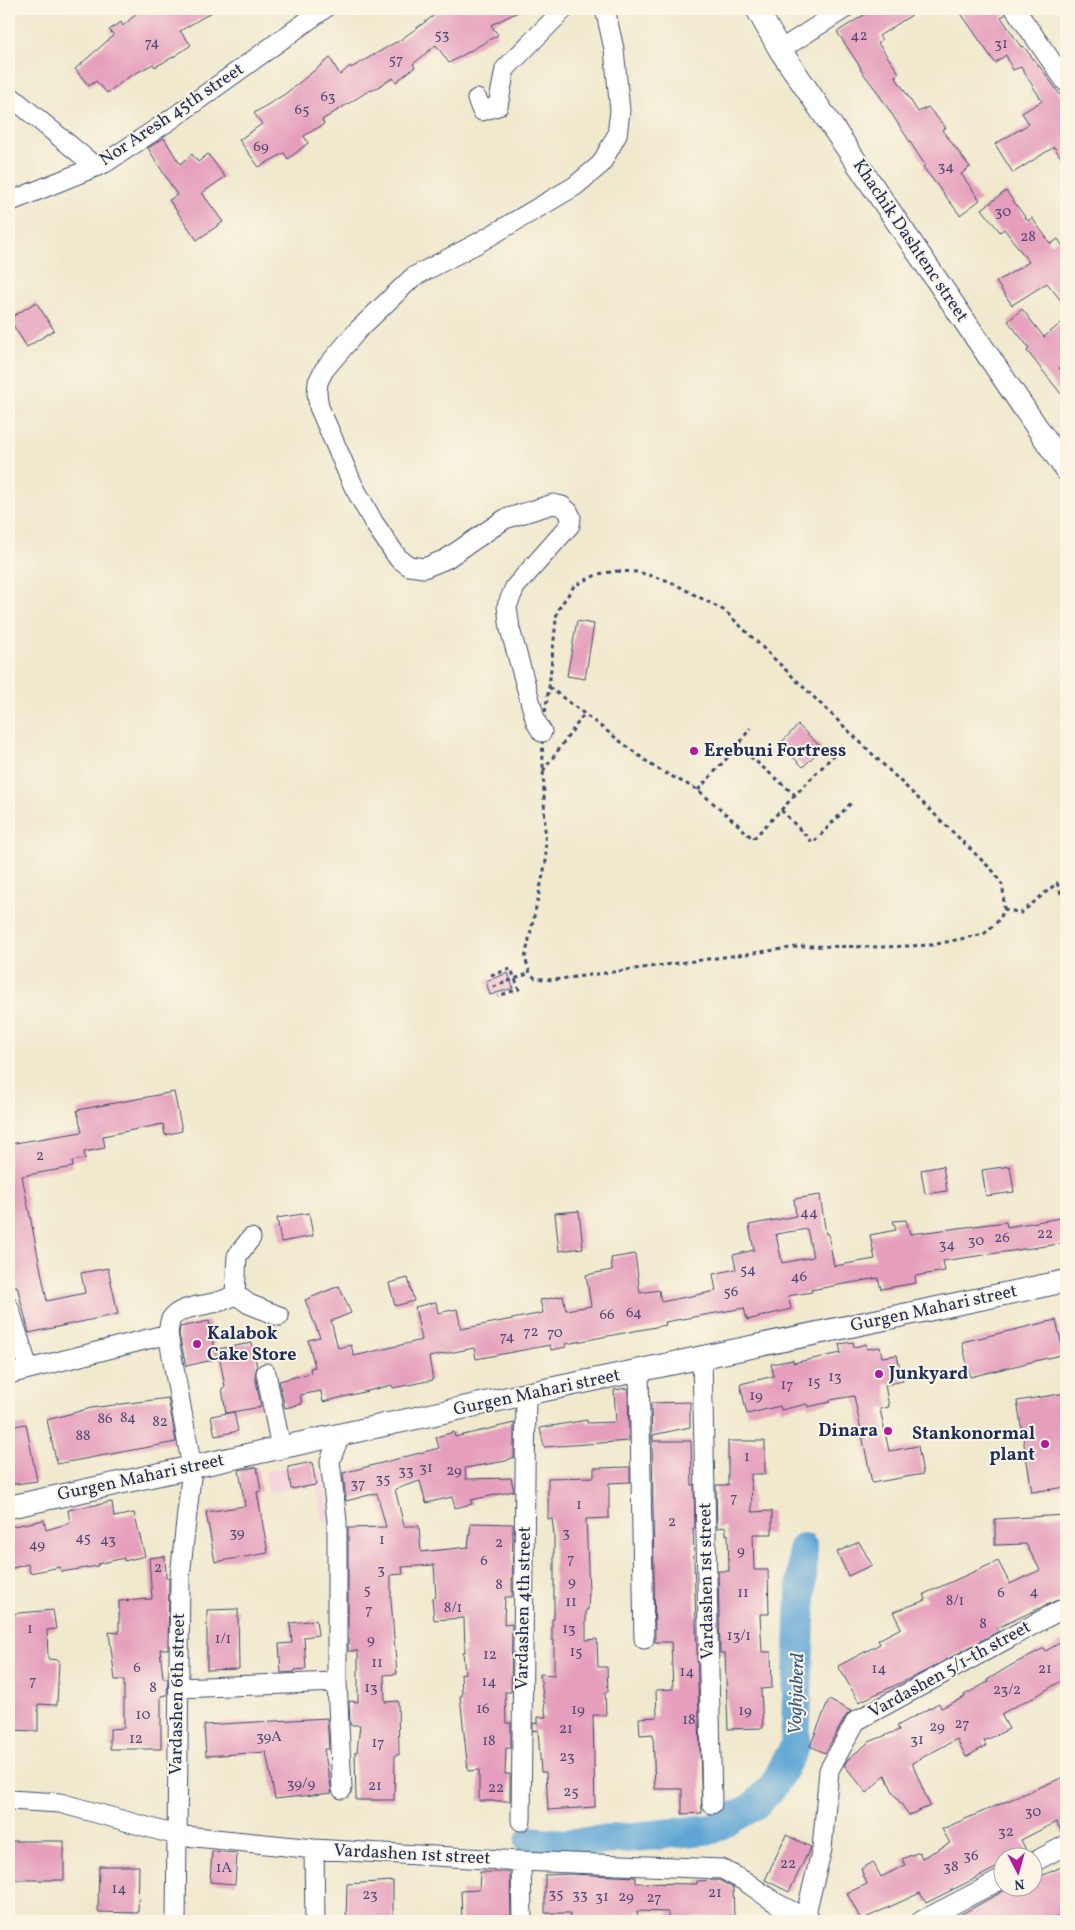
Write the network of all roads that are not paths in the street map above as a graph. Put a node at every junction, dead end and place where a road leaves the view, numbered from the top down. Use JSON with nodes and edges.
{"nodes":[{"id":1,"x":324,"y":9,"type":"edge"},
{"id":2,"x":564,"y":9,"type":"edge"},
{"id":3,"x":605,"y":9,"type":"edge"},
{"id":4,"x":757,"y":9,"type":"edge"},
{"id":5,"x":844,"y":9,"type":"edge"},
{"id":6,"x":1015,"y":9,"type":"edge"},
{"id":7,"x":780,"y":50,"type":"junction"},
{"id":8,"x":1066,"y":82,"type":"edge"},
{"id":9,"x":9,"y":95,"type":"edge"},
{"id":10,"x":477,"y":99,"type":"dead end"},
{"id":11,"x":96,"y":167,"type":"junction"},
{"id":12,"x":9,"y":202,"type":"edge"},
{"id":13,"x":1066,"y":470,"type":"edge"},
{"id":14,"x":542,"y":732,"type":"road end"},
{"id":15,"x":251,"y":1238,"type":"dead end"},
{"id":16,"x":1066,"y":1281,"type":"edge"},
{"id":17,"x":235,"y":1294,"type":"junction"},
{"id":18,"x":9,"y":1307,"type":"edge"},
{"id":19,"x":279,"y":1316,"type":"dead end"},
{"id":20,"x":168,"y":1334,"type":"junction"},
{"id":21,"x":702,"y":1358,"type":"junction"},
{"id":22,"x":28,"y":1368,"type":"junction"},
{"id":23,"x":639,"y":1372,"type":"junction"},
{"id":24,"x":266,"y":1373,"type":"dead end"},
{"id":25,"x":9,"y":1374,"type":"edge"},
{"id":26,"x":526,"y":1394,"type":"junction"},
{"id":27,"x":340,"y":1435,"type":"junction"},
{"id":28,"x":281,"y":1448,"type":"junction"},
{"id":29,"x":192,"y":1468,"type":"junction"},
{"id":30,"x":9,"y":1507,"type":"edge"},
{"id":31,"x":1066,"y":1607,"type":"edge"},
{"id":32,"x":644,"y":1639,"type":"dead end"},
{"id":33,"x":337,"y":1682,"type":"junction"},
{"id":34,"x":179,"y":1688,"type":"junction"},
{"id":35,"x":342,"y":1789,"type":"dead end"},
{"id":36,"x":10,"y":1802,"type":"edge"},
{"id":37,"x":712,"y":1804,"type":"dead end"},
{"id":38,"x":521,"y":1821,"type":"dead end"},
{"id":39,"x":176,"y":1835,"type":"junction"},
{"id":40,"x":1066,"y":1845,"type":"edge"},
{"id":41,"x":314,"y":1849,"type":"junction"},
{"id":42,"x":1042,"y":1858,"type":"edge"},
{"id":43,"x":521,"y":1861,"type":"junction"},
{"id":44,"x":992,"y":1884,"type":"edge"},
{"id":45,"x":808,"y":1919,"type":"edge"},
{"id":46,"x":176,"y":1921,"type":"edge"},
{"id":47,"x":315,"y":1921,"type":"edge"},
{"id":48,"x":522,"y":1921,"type":"edge"},
{"id":49,"x":921,"y":1921,"type":"edge"}],
"edges":[{"from":1,"to":11,"type":"street","name":"Nor Aresh 45th street"},
{"from":2,"to":10,"type":"street"},
{"from":3,"to":14,"type":"street"},
{"from":4,"to":7,"type":"main road","name":"Khachik Dashtenc street"},
{"from":5,"to":7,"type":"street"},
{"from":6,"to":8,"type":"street"},
{"from":7,"to":13,"type":"main road","name":"Khachik Dashtenc street"},
{"from":9,"to":11,"type":"street"},
{"from":11,"to":12,"type":"street","name":"Nor Aresh 45th street"},
{"from":15,"to":17,"type":"street"},
{"from":16,"to":21,"type":"main road","name":"Gurgen Mahari street"},
{"from":17,"to":19,"type":"street"},
{"from":17,"to":20,"type":"street"},
{"from":18,"to":22,"type":"street"},
{"from":20,"to":22,"type":"street"},
{"from":20,"to":29,"type":"street","name":"Vardashen 6th street"},
{"from":21,"to":23,"type":"main road","name":"Gurgen Mahari street"},
{"from":21,"to":37,"type":"street","name":"Vardashen 1st street"},
{"from":22,"to":25,"type":"street"},
{"from":23,"to":26,"type":"main road","name":"Gurgen Mahari street"},
{"from":23,"to":32,"type":"street"},
{"from":24,"to":28,"type":"street"},
{"from":26,"to":27,"type":"main road","name":"Gurgen Mahari street"},
{"from":26,"to":38,"type":"street","name":"Vardashen 4th street"},
{"from":27,"to":28,"type":"main road","name":"Gurgen Mahari street"},
{"from":27,"to":33,"type":"street"},
{"from":28,"to":29,"type":"main road","name":"Gurgen Mahari street"},
{"from":29,"to":30,"type":"main road","name":"Gurgen Mahari street"},
{"from":29,"to":34,"type":"street","name":"Vardashen 6th street"},
{"from":31,"to":45,"type":"street","name":"Vardashen 5/1-th street"},
{"from":33,"to":34,"type":"street"},
{"from":33,"to":35,"type":"street"},
{"from":34,"to":39,"type":"street","name":"Vardashen 6th street"},
{"from":36,"to":39,"type":"street","name":"Vardashen 1st street"},
{"from":39,"to":41,"type":"street","name":"Vardashen 1st street"},
{"from":39,"to":46,"type":"street","name":"Vardashen 6th street"},
{"from":40,"to":42,"type":"street"},
{"from":41,"to":43,"type":"street","name":"Vardashen 1st street"},
{"from":41,"to":47,"type":"street"},
{"from":43,"to":45,"type":"street","name":"Vardashen 1st street"},
{"from":43,"to":48,"type":"street"},
{"from":44,"to":49,"type":"street"}]}
